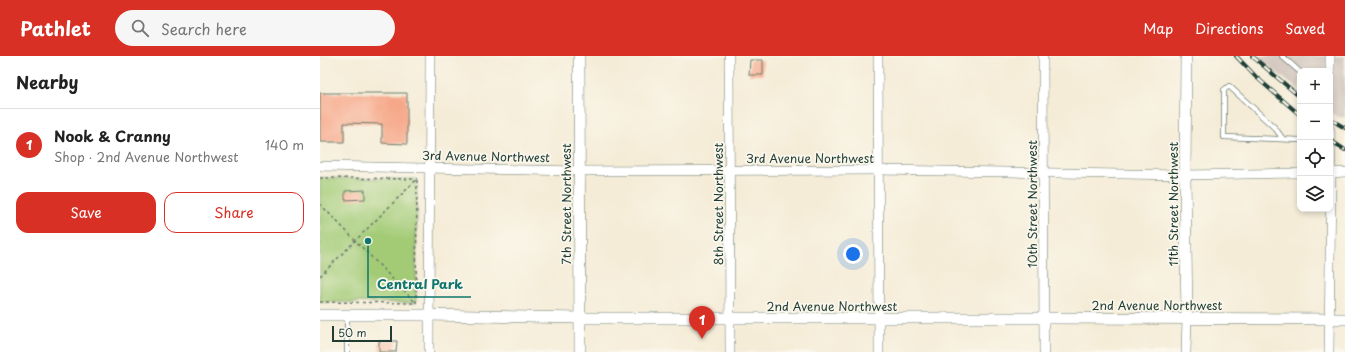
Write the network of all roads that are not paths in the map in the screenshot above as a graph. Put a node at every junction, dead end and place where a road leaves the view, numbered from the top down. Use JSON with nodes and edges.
{"nodes":[{"id":1,"x":430,"y":56,"type":"edge"},
{"id":2,"x":579,"y":56,"type":"edge"},
{"id":3,"x":729,"y":56,"type":"edge"},
{"id":4,"x":878,"y":56,"type":"edge"},
{"id":5,"x":1043,"y":56,"type":"edge"},
{"id":6,"x":1186,"y":56,"type":"edge"},
{"id":7,"x":1282,"y":56,"type":"edge"},
{"id":8,"x":1330,"y":56,"type":"edge"},
{"id":9,"x":1330,"y":68,"type":"edge"},
{"id":10,"x":1297,"y":69,"type":"edge"},
{"id":11,"x":1284,"y":139,"type":"junction"},
{"id":12,"x":1297,"y":140,"type":"edge"},
{"id":13,"x":320,"y":166,"type":"edge"},
{"id":14,"x":430,"y":167,"type":"junction"},
{"id":15,"x":730,"y":170,"type":"junction"},
{"id":16,"x":878,"y":170,"type":"junction"},
{"id":17,"x":579,"y":171,"type":"junction"},
{"id":18,"x":1333,"y":172,"type":"edge"},
{"id":19,"x":1345,"y":172,"type":"edge"},
{"id":20,"x":1044,"y":173,"type":"junction"},
{"id":21,"x":1297,"y":173,"type":"edge"},
{"id":22,"x":1185,"y":175,"type":"junction"},
{"id":23,"x":1330,"y":176,"type":"edge"},
{"id":24,"x":320,"y":315,"type":"edge"},
{"id":25,"x":347,"y":315,"type":"junction"},
{"id":26,"x":428,"y":315,"type":"junction"},
{"id":27,"x":580,"y":318,"type":"junction"},
{"id":28,"x":730,"y":318,"type":"junction"},
{"id":29,"x":1044,"y":318,"type":"junction"},
{"id":30,"x":1187,"y":318,"type":"junction"},
{"id":31,"x":879,"y":319,"type":"junction"},
{"id":32,"x":1329,"y":319,"type":"junction"},
{"id":33,"x":1345,"y":319,"type":"edge"},
{"id":34,"x":348,"y":352,"type":"edge"},
{"id":35,"x":429,"y":352,"type":"edge"},
{"id":36,"x":580,"y":352,"type":"edge"},
{"id":37,"x":730,"y":352,"type":"edge"},
{"id":38,"x":879,"y":352,"type":"edge"},
{"id":39,"x":1044,"y":352,"type":"edge"},
{"id":40,"x":1186,"y":352,"type":"edge"},
{"id":41,"x":1329,"y":352,"type":"edge"}],
"edges":[{"from":1,"to":14,"type":"street"},
{"from":2,"to":17,"type":"street","name":"7th Street Northwest"},
{"from":3,"to":15,"type":"street","name":"8th Street Northwest"},
{"from":4,"to":16,"type":"street"},
{"from":5,"to":20,"type":"street","name":"10th Street Northwest"},
{"from":6,"to":22,"type":"street","name":"11th Street Northwest"},
{"from":7,"to":10,"type":"lane"},
{"from":8,"to":9,"type":"street"},
{"from":11,"to":11,"type":"lane"},
{"from":11,"to":12,"type":"lane"},
{"from":13,"to":14,"type":"street","name":"3rd Avenue Northwest"},
{"from":14,"to":17,"type":"street","name":"3rd Avenue Northwest"},
{"from":14,"to":26,"type":"street"},
{"from":15,"to":16,"type":"street","name":"3rd Avenue Northwest"},
{"from":15,"to":17,"type":"street","name":"3rd Avenue Northwest"},
{"from":15,"to":28,"type":"street","name":"8th Street Northwest"},
{"from":16,"to":20,"type":"street","name":"3rd Avenue Northwest"},
{"from":16,"to":31,"type":"street"},
{"from":17,"to":27,"type":"street","name":"7th Street Northwest"},
{"from":18,"to":19,"type":"street"},
{"from":20,"to":22,"type":"street","name":"3rd Avenue Northwest"},
{"from":20,"to":29,"type":"street","name":"10th Street Northwest"},
{"from":21,"to":22,"type":"street","name":"3rd Avenue Northwest"},
{"from":22,"to":30,"type":"street","name":"11th Street Northwest"},
{"from":23,"to":32,"type":"street"},
{"from":24,"to":25,"type":"street","name":"2nd Avenue Northwest"},
{"from":25,"to":26,"type":"street","name":"2nd Avenue Northwest"},
{"from":25,"to":34,"type":"lane"},
{"from":26,"to":27,"type":"street","name":"2nd Avenue Northwest"},
{"from":26,"to":35,"type":"street"},
{"from":27,"to":28,"type":"street","name":"2nd Avenue Northwest"},
{"from":27,"to":36,"type":"street","name":"7th Street Northwest"},
{"from":28,"to":31,"type":"street","name":"2nd Avenue Northwest"},
{"from":28,"to":37,"type":"street","name":"8th Street Northwest"},
{"from":29,"to":30,"type":"street","name":"2nd Avenue Northwest"},
{"from":29,"to":31,"type":"street","name":"2nd Avenue Northwest"},
{"from":29,"to":39,"type":"street","name":"10th Street Northwest"},
{"from":30,"to":32,"type":"street","name":"2nd Avenue Northwest"},
{"from":30,"to":40,"type":"street","name":"11th Street Northwest"},
{"from":31,"to":38,"type":"street"},
{"from":32,"to":33,"type":"street","name":"2nd Avenue Northwest"},
{"from":32,"to":41,"type":"street"}]}
